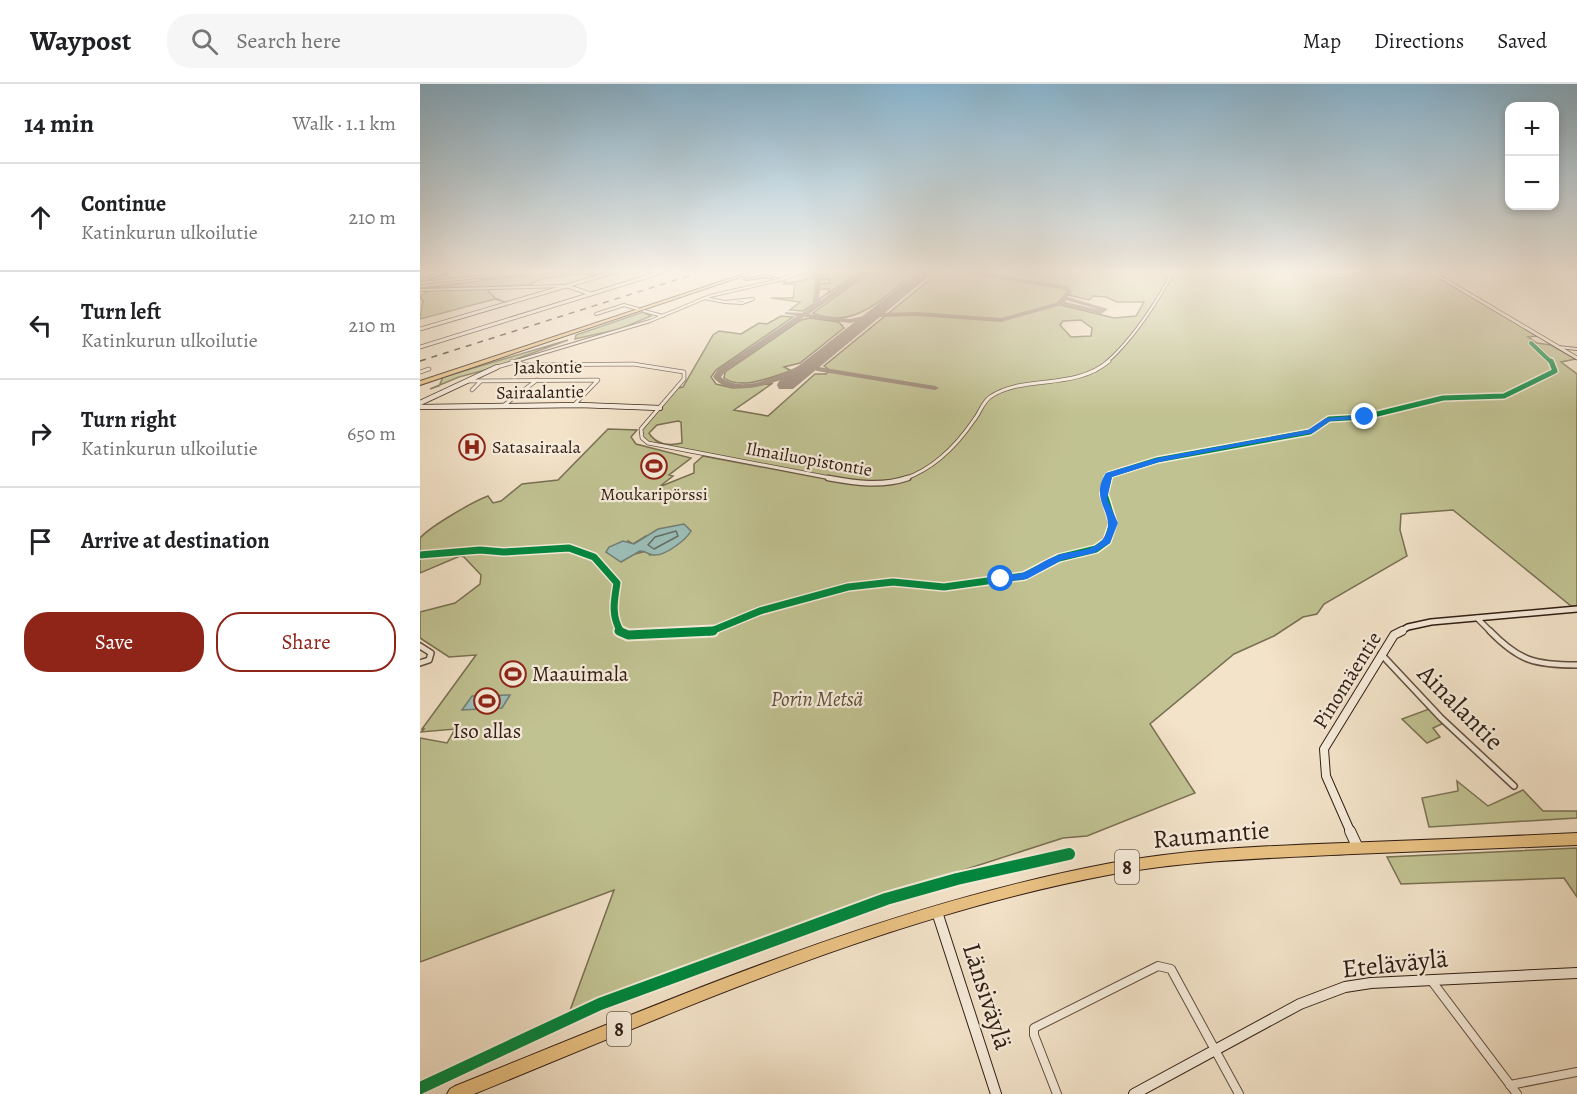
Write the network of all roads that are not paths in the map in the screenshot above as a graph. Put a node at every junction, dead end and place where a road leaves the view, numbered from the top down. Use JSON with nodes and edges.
{"nodes":[{"id":1,"x":454,"y":319,"type":"edge"},
{"id":2,"x":510,"y":319,"type":"edge"},
{"id":3,"x":608,"y":319,"type":"edge"},
{"id":4,"x":613,"y":319,"type":"edge"},
{"id":5,"x":652,"y":319,"type":"edge"},
{"id":6,"x":1144,"y":319,"type":"edge"},
{"id":7,"x":1511,"y":319,"type":"edge"},
{"id":8,"x":420,"y":329,"type":"edge"},
{"id":9,"x":420,"y":347,"type":"edge"},
{"id":10,"x":1558,"y":347,"type":"junction"},
{"id":11,"x":1577,"y":349,"type":"edge"},
{"id":12,"x":1577,"y":358,"type":"edge"},
{"id":13,"x":512,"y":361,"type":"junction"},
{"id":14,"x":497,"y":367,"type":"joint"},
{"id":15,"x":429,"y":369,"type":"dead end"},
{"id":16,"x":420,"y":372,"type":"edge"},
{"id":17,"x":537,"y":380,"type":"junction"},
{"id":18,"x":463,"y":381,"type":"junction"},
{"id":19,"x":481,"y":381,"type":"junction"},
{"id":20,"x":420,"y":382,"type":"edge"},
{"id":21,"x":472,"y":390,"type":"dead end"},
{"id":22,"x":421,"y":403,"type":"edge"},
{"id":23,"x":574,"y":405,"type":"junction"},
{"id":24,"x":503,"y":406,"type":"junction"},
{"id":25,"x":660,"y":408,"type":"junction"},
{"id":26,"x":1577,"y":609,"type":"edge"},
{"id":27,"x":1477,"y":617,"type":"junction"},
{"id":28,"x":420,"y":646,"type":"edge"},
{"id":29,"x":1381,"y":654,"type":"junction"},
{"id":30,"x":420,"y":663,"type":"edge"},
{"id":31,"x":1577,"y":665,"type":"edge"},
{"id":32,"x":1514,"y":786,"type":"dead end"},
{"id":33,"x":1577,"y":839,"type":"edge"},
{"id":34,"x":1359,"y":848,"type":"junction"},
{"id":35,"x":937,"y":911,"type":"junction"},
{"id":36,"x":1577,"y":973,"type":"edge"},
{"id":37,"x":1431,"y":980,"type":"junction"},
{"id":38,"x":1215,"y":1050,"type":"junction"},
{"id":39,"x":1577,"y":1072,"type":"edge"},
{"id":40,"x":1510,"y":1085,"type":"junction"},
{"id":41,"x":455,"y":1094,"type":"edge"},
{"id":42,"x":996,"y":1094,"type":"edge"},
{"id":43,"x":1057,"y":1094,"type":"edge"},
{"id":44,"x":1134,"y":1094,"type":"edge"},
{"id":45,"x":1239,"y":1094,"type":"edge"},
{"id":46,"x":1517,"y":1094,"type":"edge"}],
"edges":[{"from":1,"to":8,"type":"street"},
{"from":2,"to":9,"type":"street"},
{"from":3,"to":20,"type":"highway"},
{"from":4,"to":20,"type":"highway"},
{"from":5,"to":13,"type":"street"},
{"from":6,"to":25,"type":"street","name":"Ilmailuopistontie"},
{"from":7,"to":10,"type":"street"},
{"from":10,"to":11,"type":"street"},
{"from":10,"to":12,"type":"street"},
{"from":13,"to":14,"type":"street"},
{"from":13,"to":25,"type":"street"},
{"from":14,"to":18,"type":"street"},
{"from":15,"to":16,"type":"street"},
{"from":17,"to":19,"type":"street","name":"Jaakontie"},
{"from":17,"to":23,"type":"street","name":"Jaakontie"},
{"from":17,"to":24,"type":"street"},
{"from":18,"to":19,"type":"street","name":"Jaakontie"},
{"from":18,"to":22,"type":"street"},
{"from":19,"to":21,"type":"street"},
{"from":22,"to":24,"type":"street","name":"Sairaalantie"},
{"from":23,"to":24,"type":"street","name":"Sairaalantie"},
{"from":23,"to":25,"type":"street","name":"Sairaalantie"},
{"from":26,"to":27,"type":"street","name":"Pinomäentie"},
{"from":27,"to":29,"type":"street","name":"Pinomäentie"},
{"from":27,"to":31,"type":"street"},
{"from":28,"to":30,"type":"street"},
{"from":29,"to":32,"type":"street","name":"Ainalantie"},
{"from":29,"to":34,"type":"street","name":"Pinomäentie"},
{"from":33,"to":34,"type":"highway","name":"Raumantie","number":"8"},
{"from":34,"to":35,"type":"highway","name":"Raumantie","number":"8"},
{"from":35,"to":41,"type":"highway","name":"Raumantie","number":"8"},
{"from":35,"to":42,"type":"street","name":"Länsiväylä"},
{"from":36,"to":37,"type":"street","name":"Eteläväylä"},
{"from":37,"to":38,"type":"street","name":"Eteläväylä"},
{"from":37,"to":40,"type":"street"},
{"from":38,"to":43,"type":"street"},
{"from":38,"to":44,"type":"street","name":"Eteläväylä"},
{"from":38,"to":45,"type":"street"},
{"from":39,"to":40,"type":"street"},
{"from":40,"to":46,"type":"street"}]}
